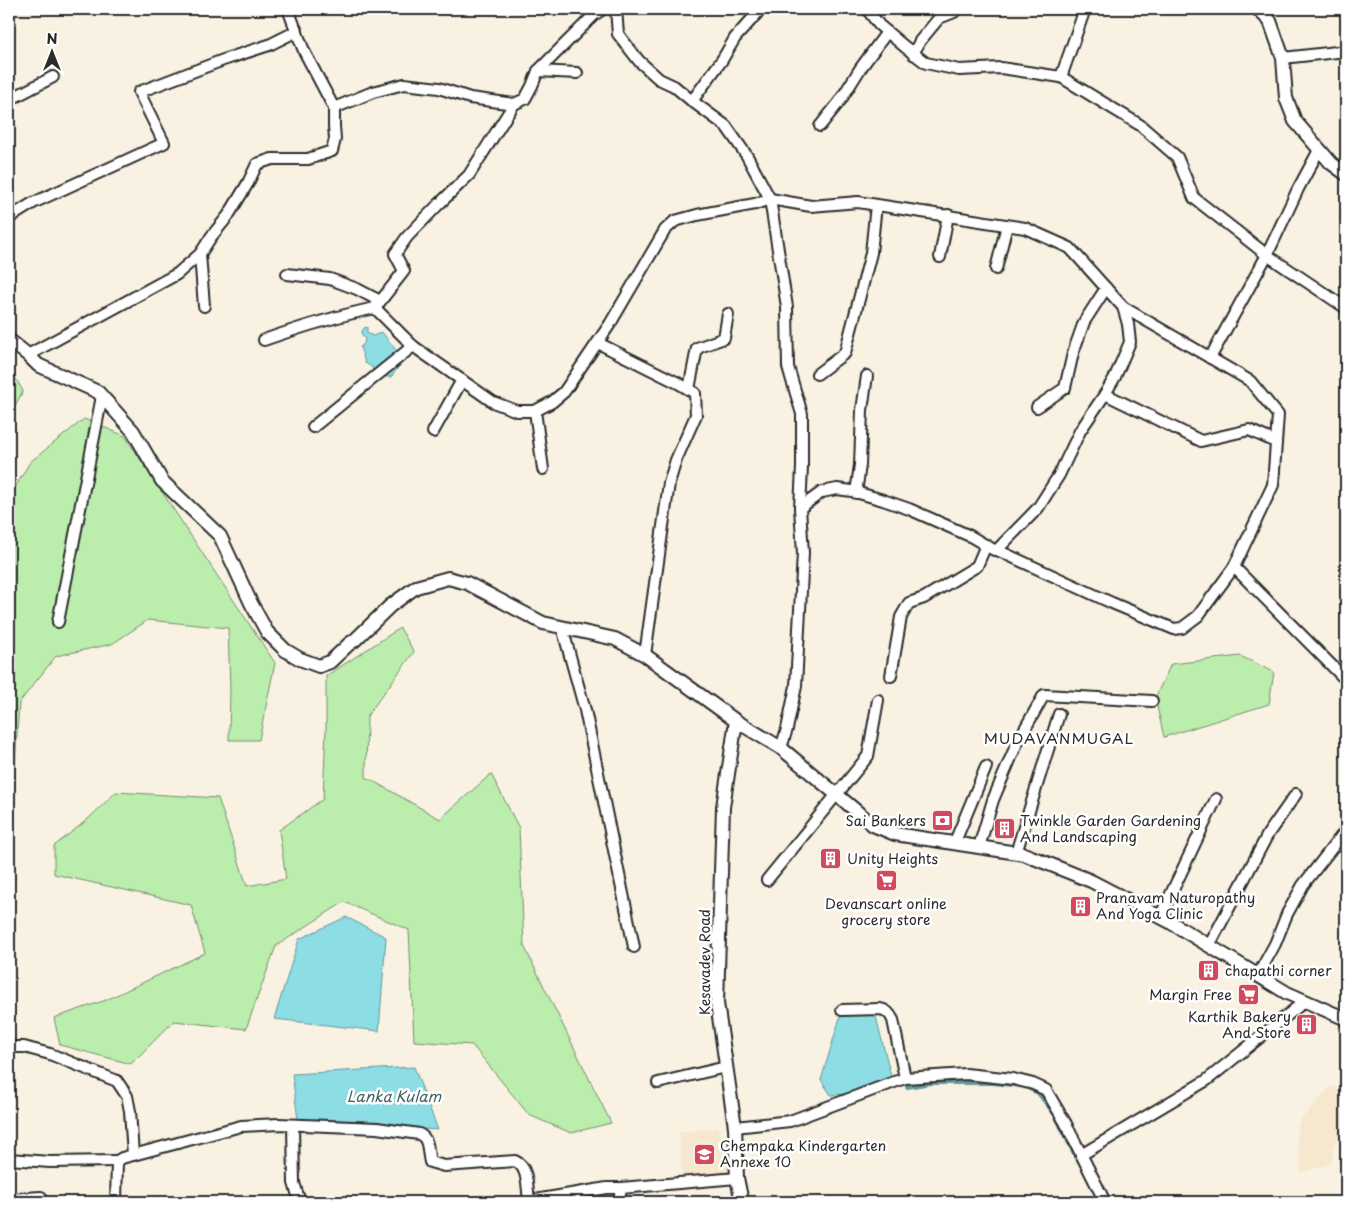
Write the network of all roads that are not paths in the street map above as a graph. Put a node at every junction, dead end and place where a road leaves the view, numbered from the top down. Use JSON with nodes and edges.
{"nodes":[{"id":1,"x":288,"y":9,"type":"edge"},
{"id":2,"x":603,"y":9,"type":"edge"},
{"id":3,"x":616,"y":9,"type":"edge"},
{"id":4,"x":761,"y":9,"type":"edge"},
{"id":5,"x":867,"y":9,"type":"edge"},
{"id":6,"x":955,"y":9,"type":"edge"},
{"id":7,"x":1084,"y":9,"type":"edge"},
{"id":8,"x":1258,"y":9,"type":"edge"},
{"id":9,"x":297,"y":30,"type":"junction"},
{"id":10,"x":887,"y":32,"type":"junction"},
{"id":11,"x":1346,"y":51,"type":"edge"},
{"id":12,"x":914,"y":54,"type":"junction"},
{"id":13,"x":1283,"y":58,"type":"junction"},
{"id":14,"x":538,"y":71,"type":"junction"},
{"id":15,"x":577,"y":74,"type":"dead end"},
{"id":16,"x":53,"y":77,"type":"dead end"},
{"id":17,"x":1061,"y":77,"type":"junction"},
{"id":18,"x":9,"y":100,"type":"edge"},
{"id":19,"x":692,"y":101,"type":"junction"},
{"id":20,"x":514,"y":104,"type":"junction"},
{"id":21,"x":334,"y":108,"type":"junction"},
{"id":22,"x":820,"y":126,"type":"dead end"},
{"id":23,"x":1319,"y":150,"type":"junction"},
{"id":24,"x":1346,"y":174,"type":"edge"},
{"id":25,"x":770,"y":199,"type":"junction"},
{"id":26,"x":876,"y":205,"type":"junction"},
{"id":27,"x":948,"y":216,"type":"junction"},
{"id":28,"x":9,"y":218,"type":"edge"},
{"id":29,"x":1007,"y":225,"type":"junction"},
{"id":30,"x":200,"y":254,"type":"junction"},
{"id":31,"x":1266,"y":255,"type":"junction"},
{"id":32,"x":940,"y":257,"type":"dead end"},
{"id":33,"x":996,"y":269,"type":"dead end"},
{"id":34,"x":286,"y":274,"type":"dead end"},
{"id":35,"x":1106,"y":288,"type":"junction"},
{"id":36,"x":377,"y":304,"type":"junction"},
{"id":37,"x":204,"y":306,"type":"dead end"},
{"id":38,"x":1123,"y":307,"type":"junction"},
{"id":39,"x":1346,"y":308,"type":"edge"},
{"id":40,"x":728,"y":314,"type":"dead end"},
{"id":41,"x":9,"y":340,"type":"edge"},
{"id":42,"x":264,"y":340,"type":"dead end"},
{"id":43,"x":598,"y":343,"type":"junction"},
{"id":44,"x":413,"y":346,"type":"junction"},
{"id":45,"x":28,"y":355,"type":"junction"},
{"id":46,"x":1210,"y":358,"type":"junction"},
{"id":47,"x":817,"y":374,"type":"dead end"},
{"id":48,"x":867,"y":376,"type":"dead end"},
{"id":49,"x":462,"y":380,"type":"junction"},
{"id":50,"x":688,"y":389,"type":"junction"},
{"id":51,"x":1106,"y":394,"type":"junction"},
{"id":52,"x":102,"y":396,"type":"junction"},
{"id":53,"x":1037,"y":408,"type":"dead end"},
{"id":54,"x":534,"y":411,"type":"junction"},
{"id":55,"x":313,"y":427,"type":"dead end"},
{"id":56,"x":433,"y":432,"type":"dead end"},
{"id":57,"x":1276,"y":442,"type":"junction"},
{"id":58,"x":543,"y":469,"type":"dead end"},
{"id":59,"x":856,"y":492,"type":"junction"},
{"id":60,"x":800,"y":508,"type":"junction"},
{"id":61,"x":986,"y":545,"type":"junction"},
{"id":62,"x":997,"y":550,"type":"junction"},
{"id":63,"x":1234,"y":567,"type":"junction"},
{"id":64,"x":58,"y":622,"type":"dead end"},
{"id":65,"x":562,"y":626,"type":"junction"},
{"id":66,"x":644,"y":655,"type":"junction"},
{"id":67,"x":891,"y":676,"type":"dead end"},
{"id":68,"x":1346,"y":677,"type":"edge"},
{"id":69,"x":878,"y":700,"type":"dead end"},
{"id":70,"x":1152,"y":701,"type":"dead end"},
{"id":71,"x":1059,"y":714,"type":"dead end"},
{"id":72,"x":736,"y":721,"type":"junction"},
{"id":73,"x":781,"y":748,"type":"junction"},
{"id":74,"x":986,"y":767,"type":"dead end"},
{"id":75,"x":1296,"y":794,"type":"dead end"},
{"id":76,"x":837,"y":796,"type":"junction"},
{"id":77,"x":1216,"y":799,"type":"dead end"},
{"id":78,"x":1346,"y":830,"type":"edge"},
{"id":79,"x":954,"y":844,"type":"junction"},
{"id":80,"x":979,"y":847,"type":"junction"},
{"id":81,"x":1016,"y":853,"type":"junction"},
{"id":82,"x":767,"y":880,"type":"dead end"},
{"id":83,"x":1160,"y":916,"type":"junction"},
{"id":84,"x":634,"y":946,"type":"dead end"},
{"id":85,"x":1209,"y":946,"type":"junction"},
{"id":86,"x":1258,"y":975,"type":"junction"},
{"id":87,"x":1305,"y":1000,"type":"junction"},
{"id":88,"x":842,"y":1010,"type":"dead end"},
{"id":89,"x":1346,"y":1019,"type":"edge"},
{"id":90,"x":9,"y":1047,"type":"edge"},
{"id":91,"x":726,"y":1067,"type":"junction"},
{"id":92,"x":904,"y":1078,"type":"junction"},
{"id":93,"x":658,"y":1083,"type":"dead end"},
{"id":94,"x":292,"y":1124,"type":"junction"},
{"id":95,"x":735,"y":1127,"type":"junction"},
{"id":96,"x":132,"y":1155,"type":"junction"},
{"id":97,"x":1081,"y":1155,"type":"junction"},
{"id":98,"x":9,"y":1159,"type":"edge"},
{"id":99,"x":116,"y":1161,"type":"junction"},
{"id":100,"x":737,"y":1178,"type":"junction"},
{"id":101,"x":621,"y":1188,"type":"junction"},
{"id":102,"x":41,"y":1197,"type":"dead end"},
{"id":103,"x":9,"y":1199,"type":"edge"},
{"id":104,"x":116,"y":1202,"type":"edge"},
{"id":105,"x":300,"y":1202,"type":"edge"},
{"id":106,"x":529,"y":1202,"type":"edge"},
{"id":107,"x":619,"y":1202,"type":"edge"},
{"id":108,"x":742,"y":1202,"type":"edge"},
{"id":109,"x":1105,"y":1202,"type":"edge"}],
"edges":[{"from":1,"to":9,"type":"street"},
{"from":2,"to":14,"type":"street"},
{"from":3,"to":19,"type":"street"},
{"from":4,"to":19,"type":"street"},
{"from":5,"to":10,"type":"street"},
{"from":6,"to":12,"type":"street"},
{"from":7,"to":17,"type":"street"},
{"from":8,"to":13,"type":"street"},
{"from":9,"to":21,"type":"street"},
{"from":9,"to":28,"type":"street"},
{"from":10,"to":12,"type":"street"},
{"from":10,"to":22,"type":"street"},
{"from":11,"to":13,"type":"street"},
{"from":12,"to":17,"type":"street"},
{"from":13,"to":23,"type":"street"},
{"from":14,"to":15,"type":"street"},
{"from":14,"to":20,"type":"street"},
{"from":16,"to":18,"type":"street"},
{"from":17,"to":31,"type":"street"},
{"from":19,"to":25,"type":"street"},
{"from":20,"to":21,"type":"street"},
{"from":20,"to":36,"type":"street"},
{"from":21,"to":30,"type":"street"},
{"from":23,"to":24,"type":"street"},
{"from":23,"to":31,"type":"street"},
{"from":25,"to":26,"type":"street"},
{"from":25,"to":43,"type":"street"},
{"from":25,"to":60,"type":"street"},
{"from":26,"to":27,"type":"street"},
{"from":26,"to":47,"type":"street"},
{"from":27,"to":29,"type":"street"},
{"from":27,"to":32,"type":"street"},
{"from":29,"to":33,"type":"street"},
{"from":29,"to":35,"type":"street"},
{"from":30,"to":37,"type":"street"},
{"from":30,"to":45,"type":"street"},
{"from":31,"to":39,"type":"street"},
{"from":31,"to":46,"type":"street"},
{"from":34,"to":36,"type":"street"},
{"from":35,"to":38,"type":"street"},
{"from":35,"to":53,"type":"street"},
{"from":36,"to":42,"type":"street"},
{"from":36,"to":44,"type":"street"},
{"from":38,"to":46,"type":"street"},
{"from":38,"to":51,"type":"street"},
{"from":40,"to":50,"type":"street"},
{"from":41,"to":45,"type":"street"},
{"from":43,"to":50,"type":"street"},
{"from":43,"to":54,"type":"street"},
{"from":44,"to":49,"type":"street"},
{"from":44,"to":55,"type":"street"},
{"from":45,"to":52,"type":"street"},
{"from":46,"to":57,"type":"street"},
{"from":48,"to":59,"type":"street"},
{"from":49,"to":54,"type":"street"},
{"from":49,"to":56,"type":"street"},
{"from":50,"to":66,"type":"street"},
{"from":51,"to":57,"type":"street"},
{"from":51,"to":62,"type":"street"},
{"from":52,"to":64,"type":"street"},
{"from":52,"to":65,"type":"street"},
{"from":54,"to":58,"type":"street"},
{"from":57,"to":63,"type":"street"},
{"from":59,"to":60,"type":"street"},
{"from":59,"to":61,"type":"street"},
{"from":60,"to":73,"type":"street"},
{"from":61,"to":62,"type":"street"},
{"from":61,"to":67,"type":"street"},
{"from":62,"to":63,"type":"street"},
{"from":63,"to":68,"type":"street"},
{"from":65,"to":66,"type":"street"},
{"from":65,"to":84,"type":"street"},
{"from":66,"to":72,"type":"street"},
{"from":69,"to":76,"type":"street"},
{"from":70,"to":80,"type":"street"},
{"from":71,"to":81,"type":"street"},
{"from":72,"to":73,"type":"street"},
{"from":72,"to":91,"type":"street","name":"Kesavadev Road"},
{"from":73,"to":76,"type":"street"},
{"from":74,"to":79,"type":"street"},
{"from":75,"to":85,"type":"street"},
{"from":76,"to":79,"type":"street"},
{"from":76,"to":82,"type":"street"},
{"from":77,"to":83,"type":"street"},
{"from":78,"to":86,"type":"street"},
{"from":79,"to":80,"type":"street"},
{"from":80,"to":81,"type":"street"},
{"from":81,"to":83,"type":"street"},
{"from":83,"to":85,"type":"street"},
{"from":85,"to":86,"type":"street"},
{"from":86,"to":87,"type":"street"},
{"from":87,"to":89,"type":"street"},
{"from":87,"to":97,"type":"street"},
{"from":88,"to":92,"type":"street"},
{"from":90,"to":96,"type":"street"},
{"from":91,"to":93,"type":"street"},
{"from":91,"to":95,"type":"street","name":"Kesavadev Road"},
{"from":92,"to":95,"type":"street"},
{"from":92,"to":97,"type":"street"},
{"from":94,"to":96,"type":"street"},
{"from":94,"to":105,"type":"street"},
{"from":94,"to":106,"type":"street"},
{"from":95,"to":100,"type":"street","name":"Kesavadev Road"},
{"from":96,"to":99,"type":"street"},
{"from":97,"to":109,"type":"street"},
{"from":98,"to":99,"type":"street"},
{"from":99,"to":104,"type":"street"},
{"from":100,"to":101,"type":"street"},
{"from":100,"to":108,"type":"street","name":"Kesavadev Road"},
{"from":101,"to":106,"type":"street"},
{"from":101,"to":107,"type":"street"},
{"from":102,"to":103,"type":"street"}]}
